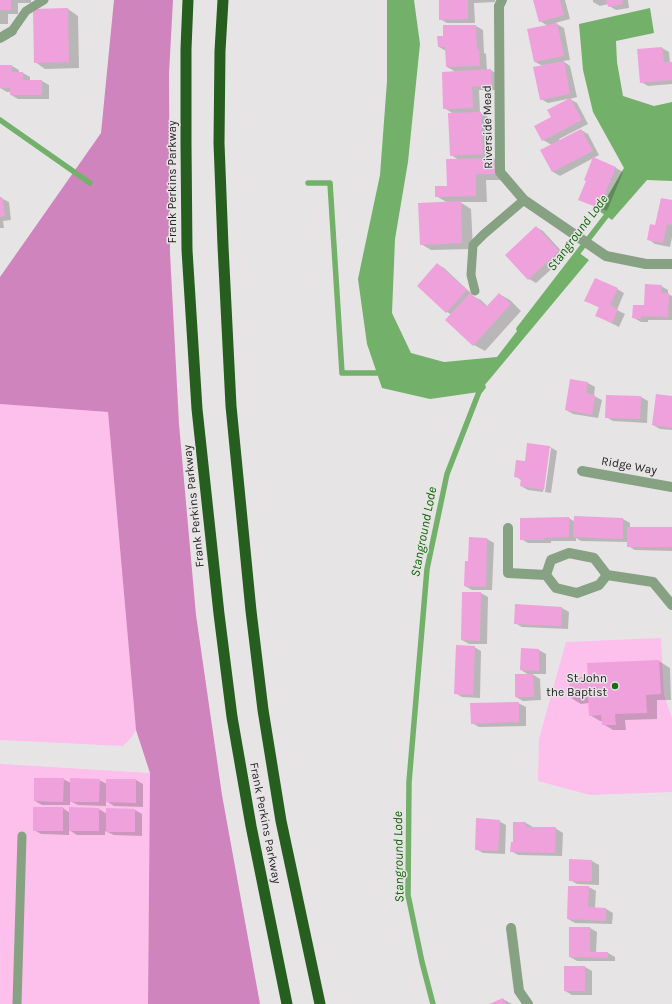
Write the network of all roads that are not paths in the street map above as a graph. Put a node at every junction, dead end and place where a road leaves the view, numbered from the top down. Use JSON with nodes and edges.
{"nodes":[{"id":1,"x":44,"y":0,"type":"edge"},
{"id":2,"x":188,"y":0,"type":"edge"},
{"id":3,"x":223,"y":0,"type":"edge"},
{"id":4,"x":502,"y":0,"type":"edge"},
{"id":5,"x":12,"y":31,"type":"joint"},
{"id":6,"x":0,"y":38,"type":"edge"},
{"id":7,"x":524,"y":200,"type":"junction"},
{"id":8,"x":672,"y":264,"type":"edge"},
{"id":9,"x":475,"y":291,"type":"dead end"},
{"id":10,"x":582,"y":471,"type":"dead end"},
{"id":11,"x":672,"y":487,"type":"edge"},
{"id":12,"x":508,"y":528,"type":"dead end"},
{"id":13,"x":607,"y":574,"type":"junction"},
{"id":14,"x":546,"y":575,"type":"junction"},
{"id":15,"x":672,"y":605,"type":"edge"},
{"id":16,"x":22,"y":836,"type":"dead end"},
{"id":17,"x":510,"y":928,"type":"dead end"},
{"id":18,"x":17,"y":1004,"type":"edge"},
{"id":19,"x":287,"y":1004,"type":"edge"},
{"id":20,"x":320,"y":1004,"type":"edge"},
{"id":21,"x":528,"y":1004,"type":"edge"}],
"edges":[{"from":1,"to":5,"type":"lane"},
{"from":2,"to":19,"type":"highway","name":"Frank Perkins Parkway"},
{"from":3,"to":20,"type":"highway","name":"Frank Perkins Parkway"},
{"from":4,"to":7,"type":"street","name":"Riverside Mead"},
{"from":5,"to":6,"type":"street"},
{"from":7,"to":8,"type":"street","name":"Riverside Mead"},
{"from":7,"to":9,"type":"lane"},
{"from":10,"to":11,"type":"street","name":"Ridge Way"},
{"from":12,"to":14,"type":"street"},
{"from":13,"to":14,"type":"street"},
{"from":13,"to":14,"type":"street"},
{"from":13,"to":15,"type":"street"},
{"from":16,"to":18,"type":"lane"},
{"from":17,"to":21,"type":"street"}]}
